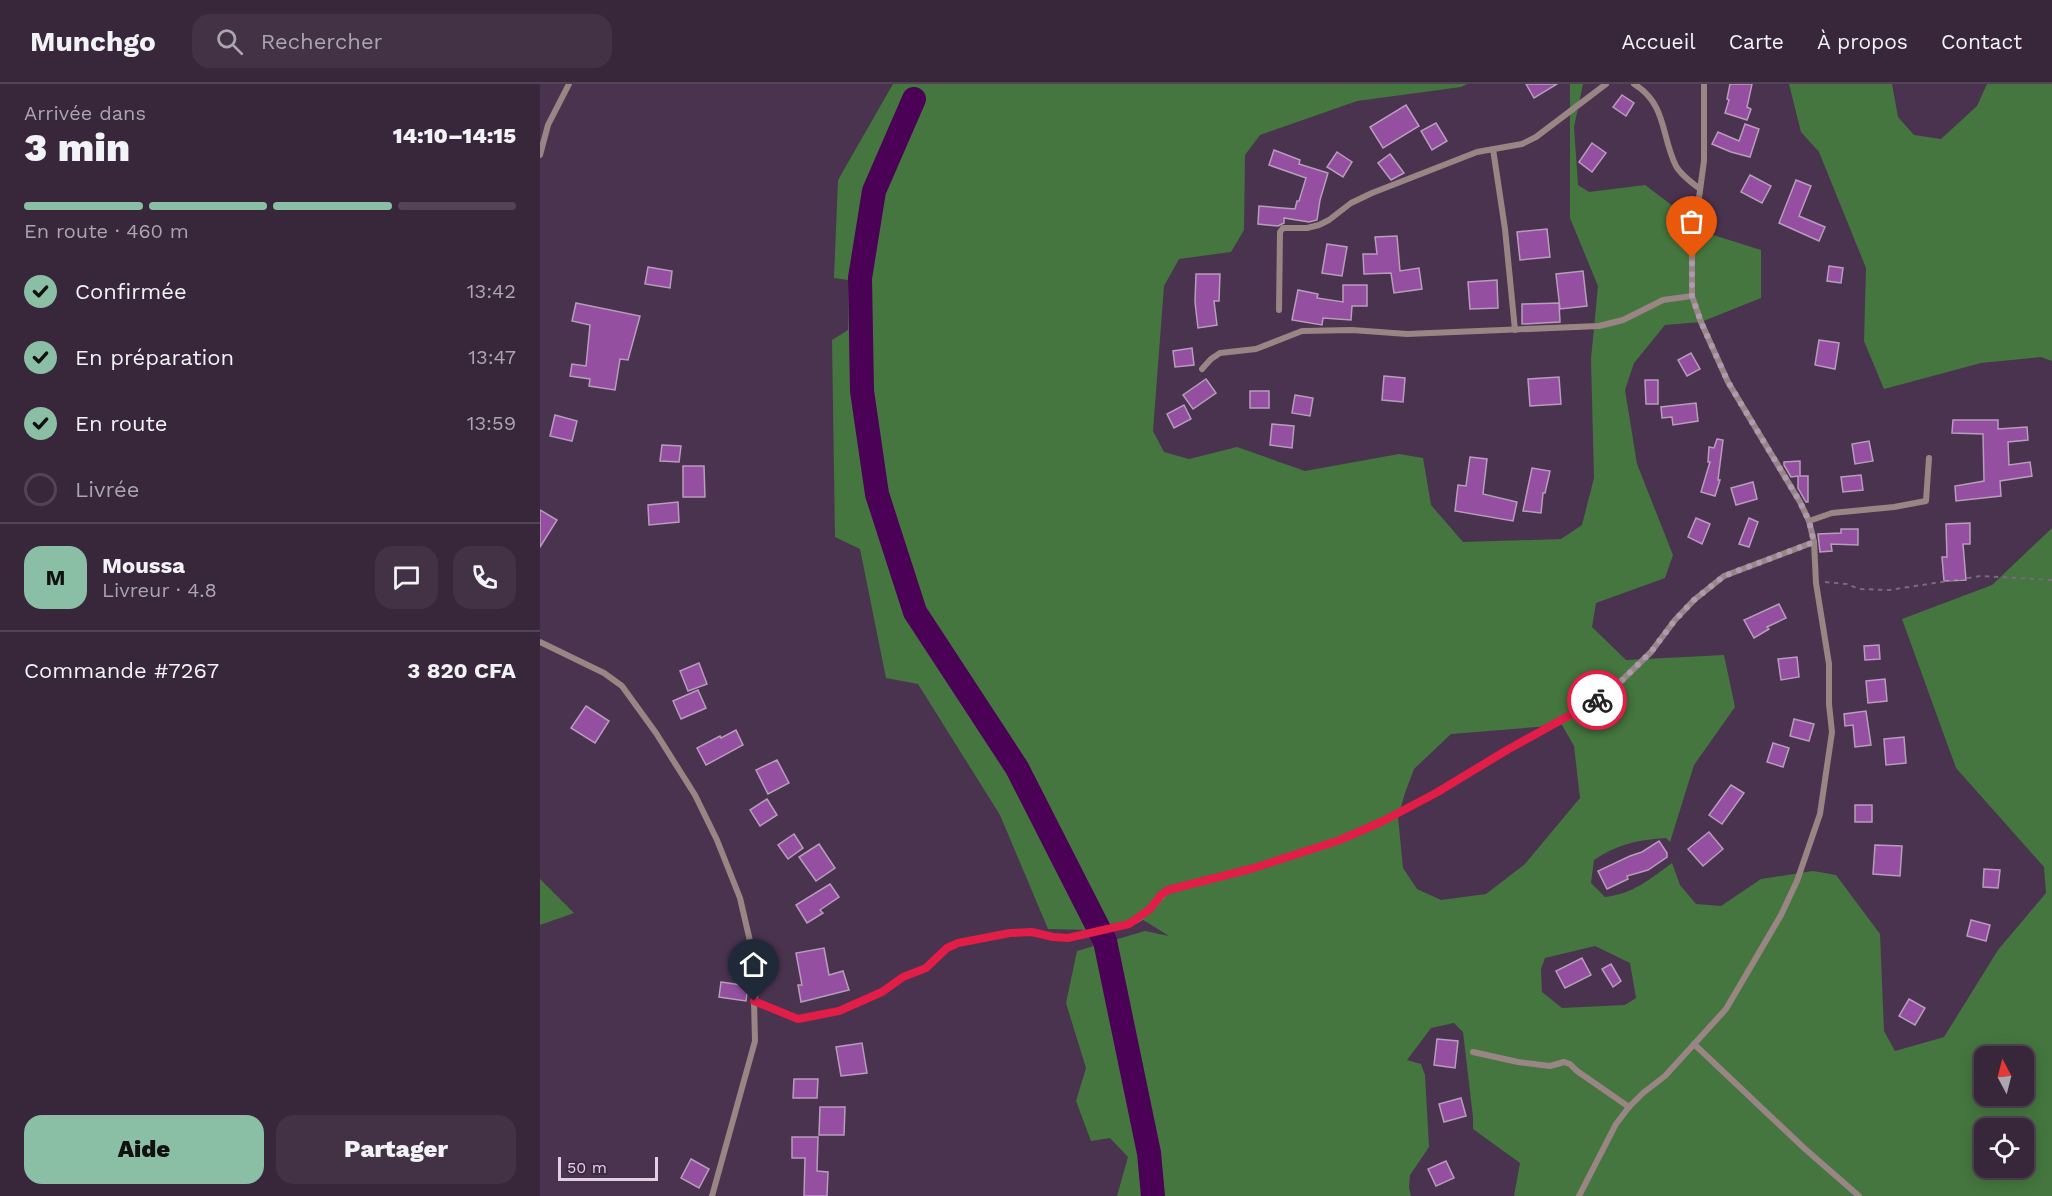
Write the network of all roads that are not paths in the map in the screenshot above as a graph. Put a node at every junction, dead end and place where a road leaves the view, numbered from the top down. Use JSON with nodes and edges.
{"nodes":[{"id":1,"x":569,"y":84,"type":"edge"},
{"id":2,"x":1606,"y":84,"type":"edge"},
{"id":3,"x":1634,"y":84,"type":"edge"},
{"id":4,"x":1704,"y":84,"type":"edge"},
{"id":5,"x":1493,"y":149,"type":"junction"},
{"id":6,"x":540,"y":155,"type":"edge"},
{"id":7,"x":1700,"y":189,"type":"junction"},
{"id":8,"x":1692,"y":296,"type":"junction"},
{"id":9,"x":1280,"y":310,"type":"dead end"},
{"id":10,"x":1515,"y":330,"type":"junction"},
{"id":11,"x":1202,"y":369,"type":"dead end"},
{"id":12,"x":1929,"y":458,"type":"dead end"},
{"id":13,"x":1809,"y":521,"type":"junction"},
{"id":14,"x":1814,"y":542,"type":"junction"},
{"id":15,"x":540,"y":642,"type":"edge"},
{"id":16,"x":754,"y":1001,"type":"junction"},
{"id":17,"x":1694,"y":1044,"type":"junction"},
{"id":18,"x":1473,"y":1052,"type":"dead end"},
{"id":19,"x":1629,"y":1107,"type":"junction"},
{"id":20,"x":712,"y":1196,"type":"edge"},
{"id":21,"x":1579,"y":1196,"type":"edge"},
{"id":22,"x":1859,"y":1196,"type":"edge"}],
"edges":[{"from":1,"to":6,"type":"street"},
{"from":2,"to":5,"type":"street"},
{"from":3,"to":7,"type":"street"},
{"from":4,"to":7,"type":"street"},
{"from":5,"to":9,"type":"street"},
{"from":5,"to":10,"type":"street"},
{"from":7,"to":8,"type":"street"},
{"from":8,"to":10,"type":"street"},
{"from":8,"to":13,"type":"street"},
{"from":10,"to":11,"type":"street"},
{"from":12,"to":13,"type":"street"},
{"from":13,"to":14,"type":"street"},
{"from":14,"to":16,"type":"street"},
{"from":14,"to":17,"type":"street"},
{"from":15,"to":16,"type":"street"},
{"from":16,"to":20,"type":"street"},
{"from":17,"to":19,"type":"street"},
{"from":17,"to":22,"type":"street"},
{"from":18,"to":19,"type":"street"},
{"from":19,"to":21,"type":"street"}]}
